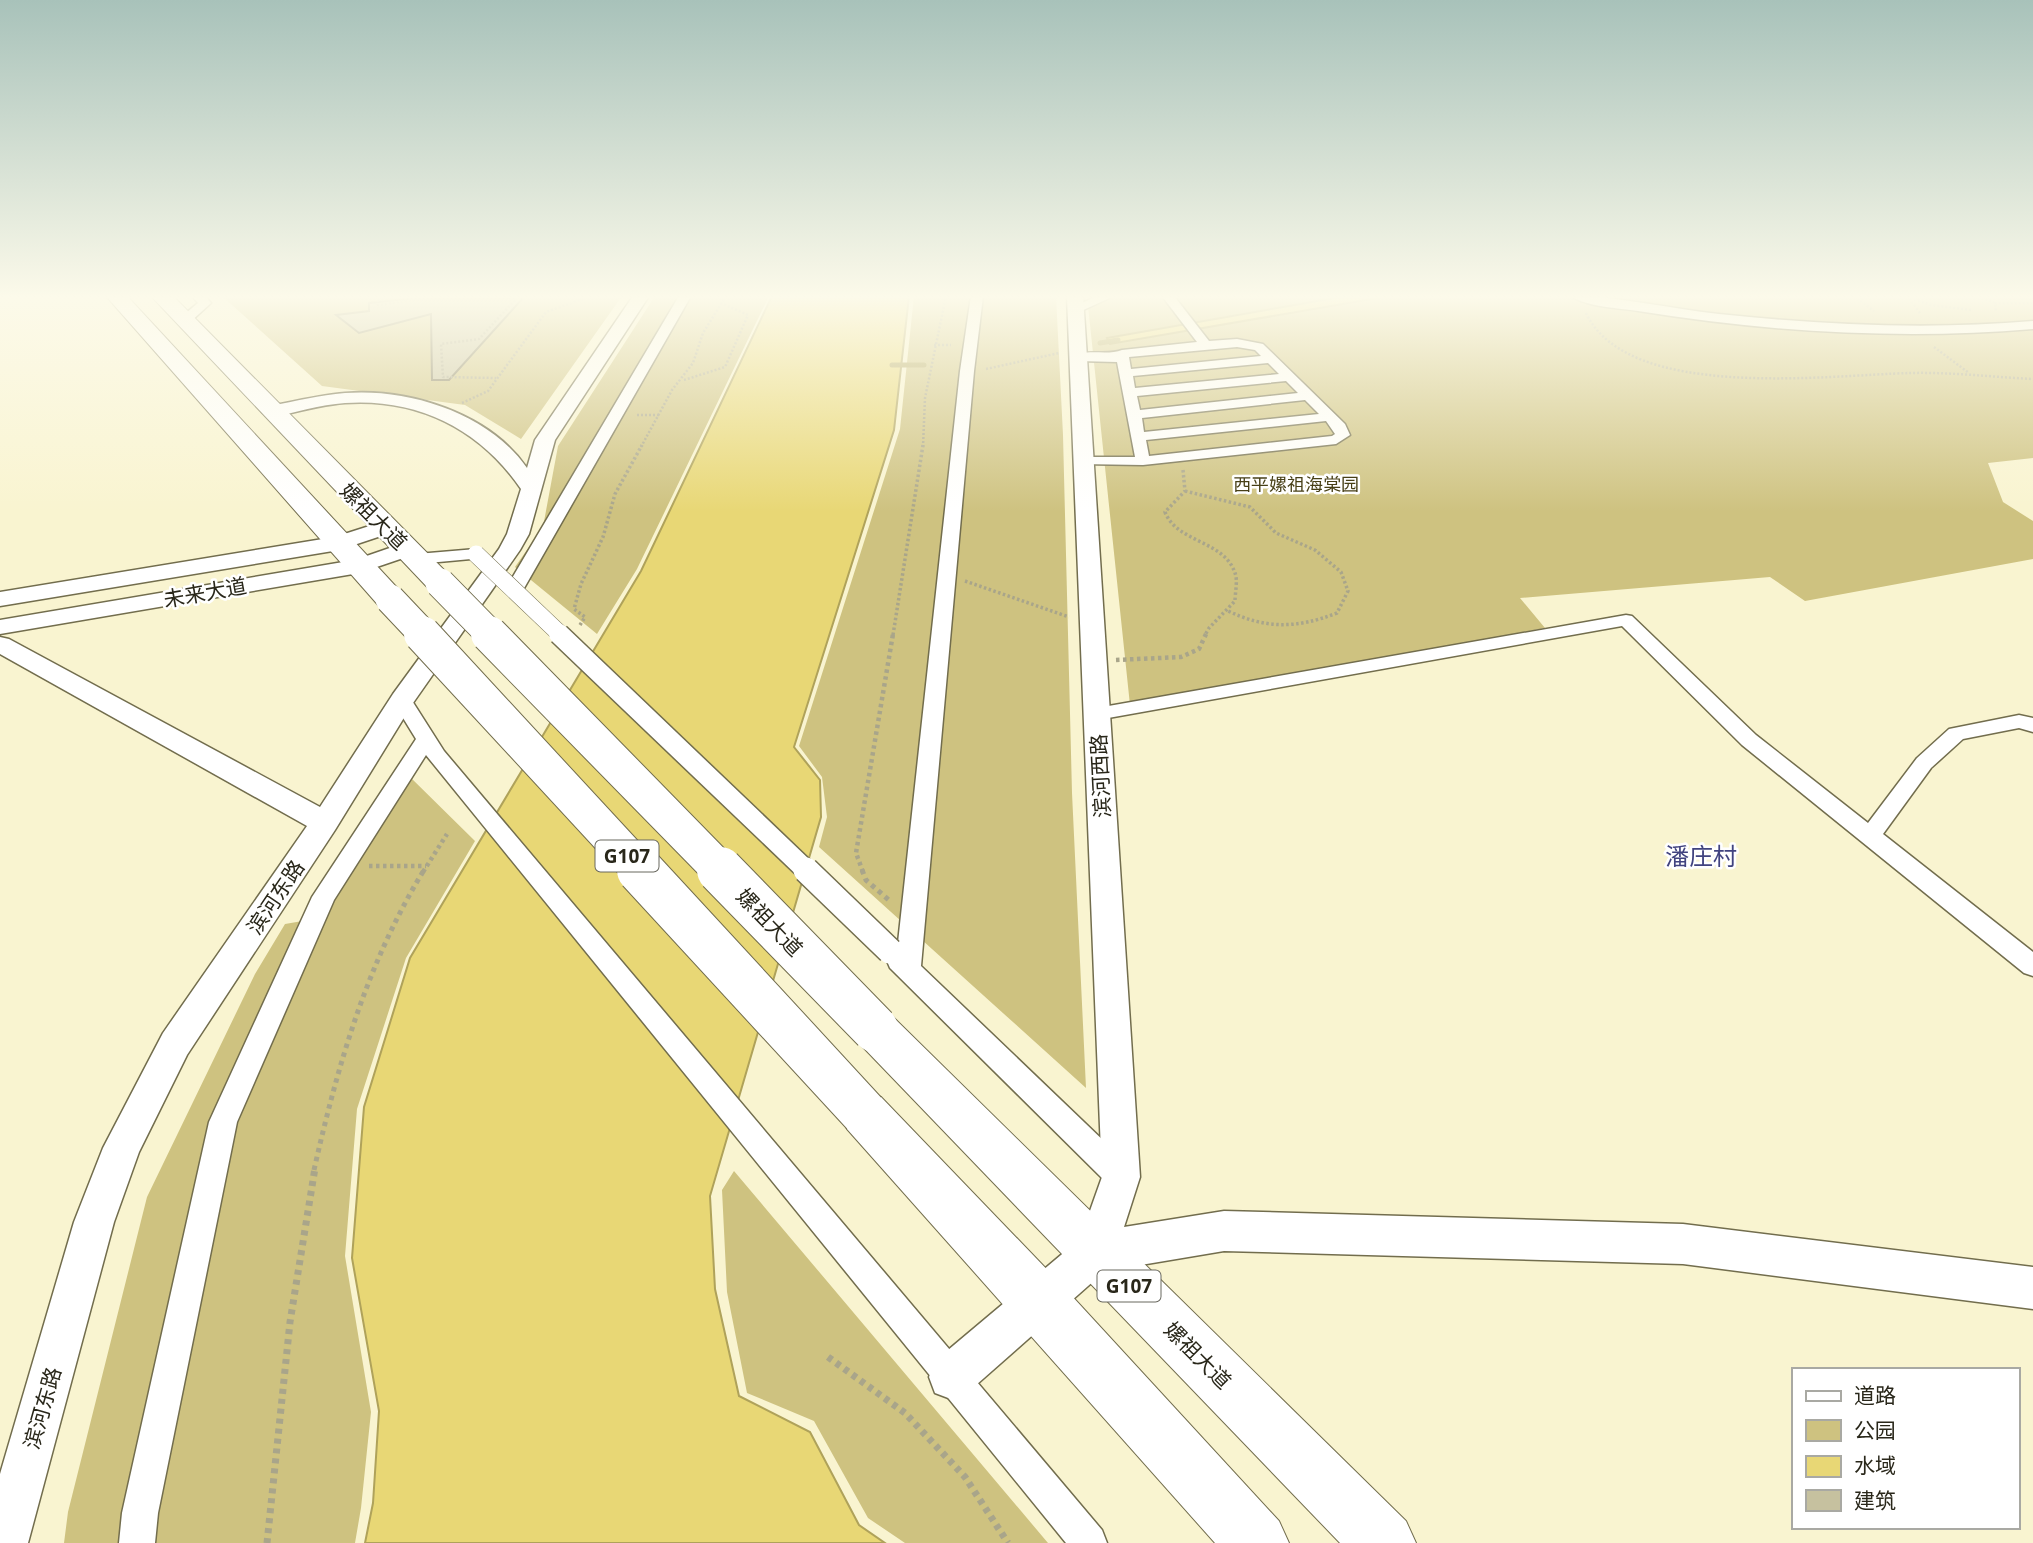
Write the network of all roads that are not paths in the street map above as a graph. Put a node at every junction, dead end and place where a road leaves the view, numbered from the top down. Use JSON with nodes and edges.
{"nodes":[{"id":1,"x":181,"y":368,"type":"edge"},
{"id":2,"x":229,"y":368,"type":"edge"},
{"id":3,"x":593,"y":368,"type":"edge"},
{"id":4,"x":643,"y":368,"type":"edge"},
{"id":5,"x":967,"y":368,"type":"edge"},
{"id":6,"x":1079,"y":368,"type":"edge"},
{"id":7,"x":1125,"y":368,"type":"edge"},
{"id":8,"x":1178,"y":368,"type":"edge"},
{"id":9,"x":1281,"y":368,"type":"edge"},
{"id":10,"x":1126,"y":373,"type":"junction"},
{"id":11,"x":1290,"y":377,"type":"junction"},
{"id":12,"x":1130,"y":393,"type":"junction"},
{"id":13,"x":1309,"y":396,"type":"junction"},
{"id":14,"x":271,"y":412,"type":"junction"},
{"id":15,"x":1134,"y":415,"type":"junction"},
{"id":16,"x":1329,"y":417,"type":"junction"},
{"id":17,"x":1139,"y":437,"type":"junction"},
{"id":18,"x":1084,"y":461,"type":"junction"},
{"id":19,"x":1143,"y":461,"type":"junction"},
{"id":20,"x":530,"y":488,"type":"junction"},
{"id":21,"x":385,"y":527,"type":"junction"},
{"id":22,"x":339,"y":543,"type":"junction"},
{"id":23,"x":421,"y":563,"type":"junction"},
{"id":24,"x":359,"y":566,"type":"junction"},
{"id":25,"x":514,"y":590,"type":"junction"},
{"id":26,"x":0,"y":599,"type":"edge"},
{"id":27,"x":0,"y":627,"type":"edge"},
{"id":28,"x":0,"y":644,"type":"edge"},
{"id":29,"x":402,"y":700,"type":"junction"},
{"id":30,"x":1097,"y":714,"type":"junction"},
{"id":31,"x":2033,"y":725,"type":"edge"},
{"id":32,"x":432,"y":748,"type":"junction"},
{"id":33,"x":325,"y":822,"type":"junction"},
{"id":34,"x":1869,"y":837,"type":"junction"},
{"id":35,"x":903,"y":952,"type":"junction"},
{"id":36,"x":2033,"y":966,"type":"edge"},
{"id":37,"x":1121,"y":1177,"type":"junction"},
{"id":38,"x":1096,"y":1252,"type":"junction"},
{"id":39,"x":2033,"y":1288,"type":"edge"},
{"id":40,"x":1039,"y":1302,"type":"junction"},
{"id":41,"x":951,"y":1377,"type":"junction"},
{"id":42,"x":4,"y":1543,"type":"edge"},
{"id":43,"x":137,"y":1543,"type":"edge"},
{"id":44,"x":1088,"y":1543,"type":"edge"},
{"id":45,"x":1256,"y":1543,"type":"edge"},
{"id":46,"x":1384,"y":1543,"type":"edge"}],
"edges":[{"from":1,"to":22,"type":"highway","name":"嫘祖大道","number":"G107"},
{"from":2,"to":14,"type":"highway","name":"嫘祖大道","number":"G107"},
{"from":3,"to":20,"type":"street","name":"滨河东路"},
{"from":4,"to":25,"type":"street"},
{"from":5,"to":35,"type":"street"},
{"from":6,"to":18,"type":"street","name":"滨河西路"},
{"from":7,"to":10,"type":"street"},
{"from":8,"to":10,"type":"street"},
{"from":9,"to":11,"type":"street"},
{"from":10,"to":12,"type":"street"},
{"from":11,"to":12,"type":"street"},
{"from":11,"to":13,"type":"street"},
{"from":12,"to":15,"type":"street"},
{"from":13,"to":15,"type":"street"},
{"from":13,"to":16,"type":"street"},
{"from":14,"to":20,"type":"street"},
{"from":14,"to":21,"type":"highway","name":"嫘祖大道","number":"G107"},
{"from":15,"to":17,"type":"street"},
{"from":16,"to":17,"type":"street"},
{"from":16,"to":19,"type":"street"},
{"from":17,"to":19,"type":"street"},
{"from":18,"to":19,"type":"street"},
{"from":18,"to":30,"type":"street","name":"滨河西路"},
{"from":20,"to":29,"type":"street","name":"滨河东路"},
{"from":21,"to":22,"type":"street","name":"未来大道"},
{"from":21,"to":23,"type":"highway","name":"嫘祖大道","number":"G107"},
{"from":22,"to":24,"type":"highway","name":"嫘祖大道","number":"G107"},
{"from":22,"to":26,"type":"street","name":"未来大道"},
{"from":23,"to":24,"type":"street","name":"未来大道"},
{"from":23,"to":25,"type":"street","bridge":true},
{"from":23,"to":38,"type":"highway","name":"嫘祖大道","number":"G107","bridge":true},
{"from":24,"to":27,"type":"street","name":"未来大道"},
{"from":24,"to":40,"type":"highway","name":"嫘祖大道","number":"G107","bridge":true},
{"from":25,"to":35,"type":"street","bridge":true},
{"from":28,"to":33,"type":"street"},
{"from":29,"to":32,"type":"street"},
{"from":29,"to":33,"type":"street","name":"滨河东路"},
{"from":30,"to":34,"type":"street"},
{"from":30,"to":37,"type":"street","name":"滨河西路"},
{"from":31,"to":34,"type":"street"},
{"from":32,"to":41,"type":"street"},
{"from":32,"to":43,"type":"street"},
{"from":33,"to":42,"type":"street","name":"滨河东路"},
{"from":34,"to":36,"type":"street"},
{"from":35,"to":37,"type":"street"},
{"from":37,"to":38,"type":"street","name":"滨河西路"},
{"from":38,"to":39,"type":"street"},
{"from":38,"to":40,"type":"street"},
{"from":38,"to":46,"type":"highway","name":"嫘祖大道","number":"G107"},
{"from":40,"to":41,"type":"street"},
{"from":40,"to":45,"type":"highway","name":"嫘祖大道","number":"G107"},
{"from":41,"to":44,"type":"street"}]}
